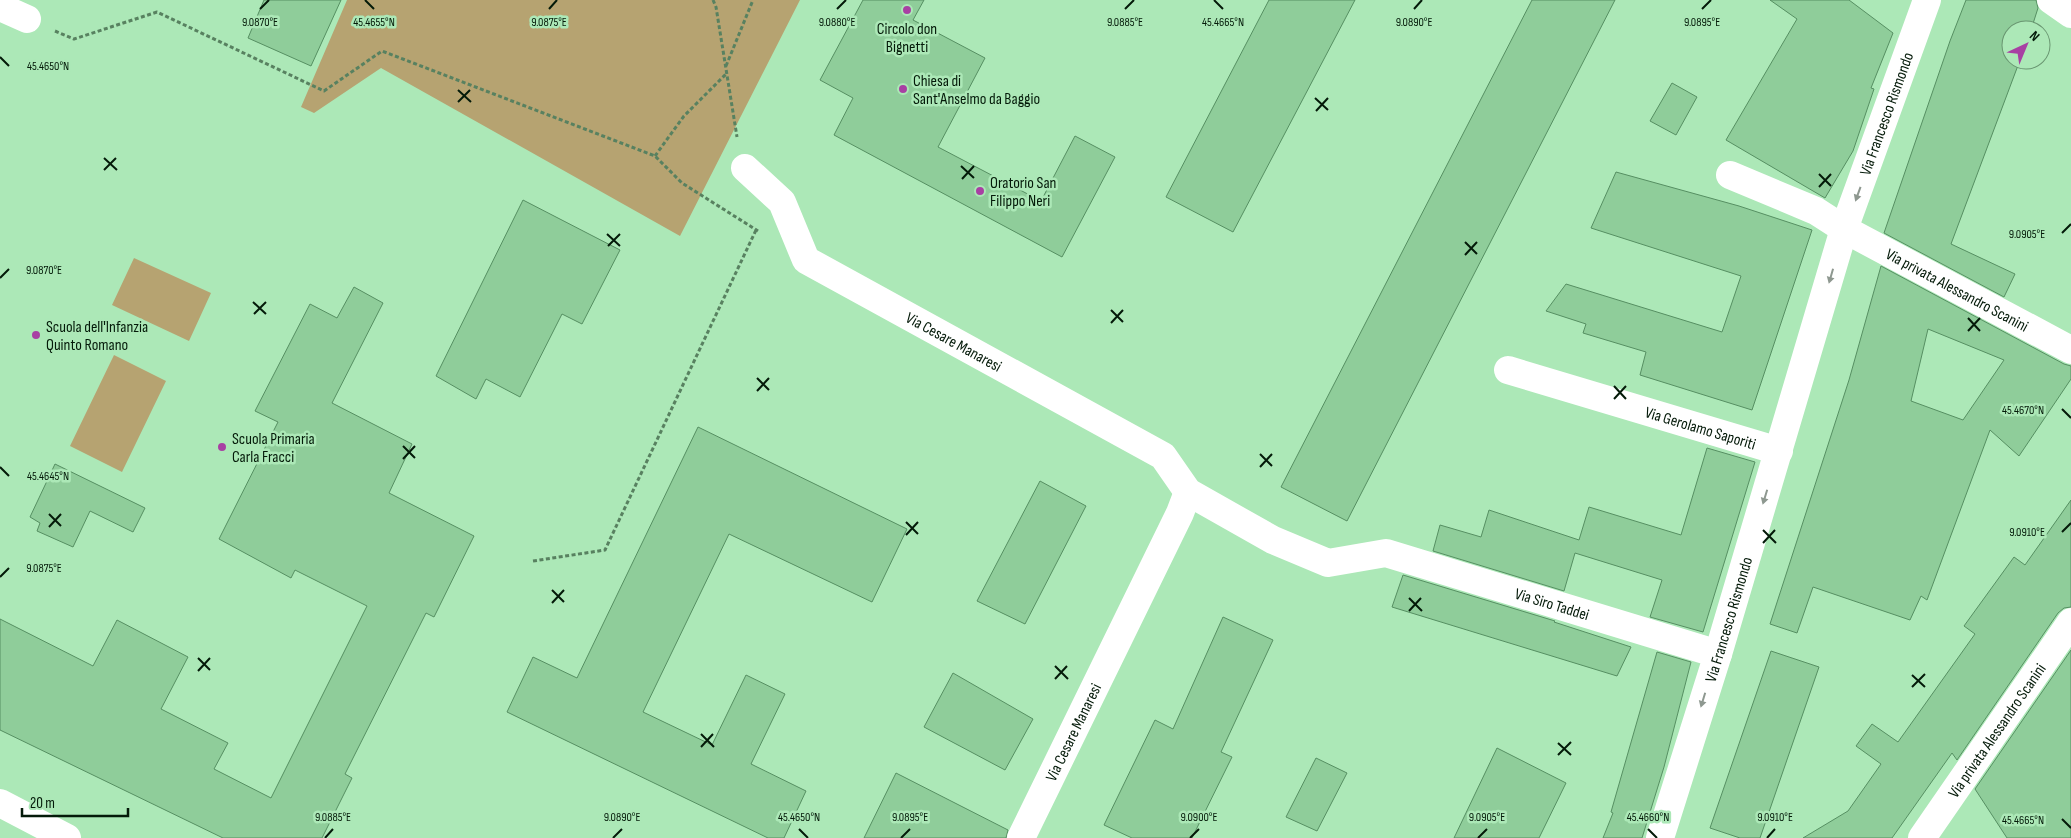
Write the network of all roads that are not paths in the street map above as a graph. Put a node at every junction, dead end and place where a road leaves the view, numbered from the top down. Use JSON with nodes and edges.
{"nodes":[{"id":1,"x":1927,"y":0,"type":"edge"},
{"id":2,"x":2051,"y":0,"type":"edge"},
{"id":3,"x":0,"y":7,"type":"edge"},
{"id":4,"x":2071,"y":14,"type":"edge"},
{"id":5,"x":27,"y":19,"type":"road end"},
{"id":6,"x":745,"y":168,"type":"road end"},
{"id":7,"x":1730,"y":175,"type":"dead end"},
{"id":8,"x":1844,"y":229,"type":"junction"},
{"id":9,"x":2071,"y":350,"type":"edge"},
{"id":10,"x":1508,"y":370,"type":"dead end"},
{"id":11,"x":1779,"y":451,"type":"junction"},
{"id":12,"x":1188,"y":492,"type":"junction"},
{"id":13,"x":1386,"y":554,"type":"joint"},
{"id":14,"x":2071,"y":622,"type":"edge"},
{"id":15,"x":1718,"y":654,"type":"junction"},
{"id":16,"x":0,"y":803,"type":"edge"},
{"id":17,"x":67,"y":838,"type":"edge"},
{"id":18,"x":1021,"y":838,"type":"edge"},
{"id":19,"x":1660,"y":838,"type":"edge"},
{"id":20,"x":1922,"y":838,"type":"edge"}],
"edges":[{"from":1,"to":8,"type":"street","name":"Via Francesco Rismondo","one_way":true},
{"from":2,"to":4,"type":"street"},
{"from":3,"to":5,"type":"street"},
{"from":6,"to":12,"type":"street","name":"Via Cesare Manaresi"},
{"from":7,"to":8,"type":"street"},
{"from":8,"to":9,"type":"street","name":"Via privata Alessandro Scanini"},
{"from":8,"to":11,"type":"street","name":"Via Francesco Rismondo","one_way":true},
{"from":10,"to":11,"type":"street","name":"Via Gerolamo Saporiti"},
{"from":11,"to":15,"type":"street","name":"Via Francesco Rismondo","one_way":true},
{"from":12,"to":13,"type":"street","name":"Via Cesare Manaresi"},
{"from":12,"to":18,"type":"street","name":"Via Cesare Manaresi"},
{"from":13,"to":15,"type":"street","name":"Via Siro Taddei"},
{"from":14,"to":20,"type":"street","name":"Via privata Alessandro Scanini"},
{"from":15,"to":19,"type":"street","name":"Via Francesco Rismondo","one_way":true},
{"from":16,"to":17,"type":"street"}]}
